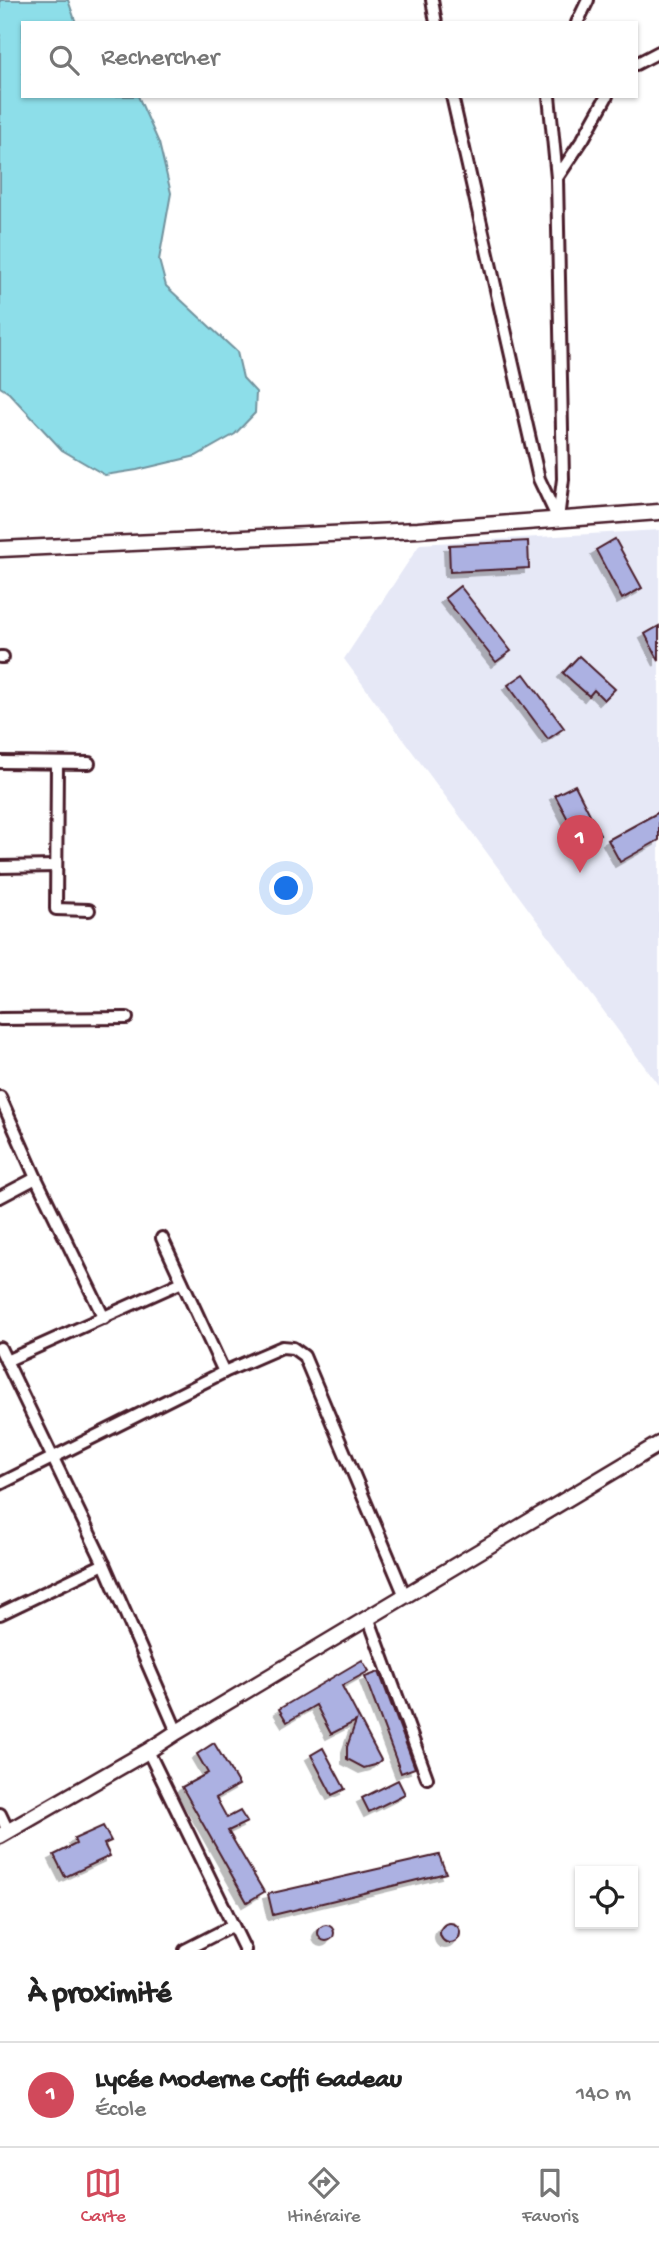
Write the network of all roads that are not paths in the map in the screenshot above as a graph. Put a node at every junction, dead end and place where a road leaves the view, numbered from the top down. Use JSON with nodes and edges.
{"nodes":[{"id":1,"x":432,"y":0,"type":"edge"},
{"id":2,"x":588,"y":0,"type":"edge"},
{"id":3,"x":436,"y":21,"type":"edge"},
{"id":4,"x":578,"y":21,"type":"edge"},
{"id":5,"x":659,"y":52,"type":"edge"},
{"id":6,"x":638,"y":63,"type":"edge"},
{"id":7,"x":452,"y":98,"type":"edge"},
{"id":8,"x":549,"y":98,"type":"edge"},
{"id":9,"x":606,"y":98,"type":"edge"},
{"id":10,"x":557,"y":178,"type":"junction"},
{"id":11,"x":659,"y":512,"type":"edge"},
{"id":12,"x":558,"y":519,"type":"junction"},
{"id":13,"x":0,"y":549,"type":"edge"},
{"id":14,"x":0,"y":762,"type":"edge"},
{"id":15,"x":57,"y":763,"type":"junction"},
{"id":16,"x":89,"y":763,"type":"dead end"},
{"id":17,"x":56,"y":866,"type":"junction"},
{"id":18,"x":0,"y":867,"type":"edge"},
{"id":19,"x":89,"y":910,"type":"dead end"},
{"id":20,"x":127,"y":1018,"type":"dead end"},
{"id":21,"x":0,"y":1019,"type":"edge"},
{"id":22,"x":0,"y":1097,"type":"edge"},
{"id":23,"x":36,"y":1178,"type":"junction"},
{"id":24,"x":0,"y":1196,"type":"edge"},
{"id":25,"x":162,"y":1238,"type":"dead end"},
{"id":26,"x":182,"y":1282,"type":"junction"},
{"id":27,"x":104,"y":1318,"type":"junction"},
{"id":28,"x":0,"y":1348,"type":"edge"},
{"id":29,"x":6,"y":1362,"type":"junction"},
{"id":30,"x":225,"y":1372,"type":"junction"},
{"id":31,"x":659,"y":1444,"type":"edge"},
{"id":32,"x":52,"y":1457,"type":"junction"},
{"id":33,"x":0,"y":1484,"type":"edge"},
{"id":34,"x":104,"y":1564,"type":"junction"},
{"id":35,"x":405,"y":1595,"type":"junction"},
{"id":36,"x":0,"y":1614,"type":"edge"},
{"id":37,"x":368,"y":1617,"type":"junction"},
{"id":38,"x":177,"y":1732,"type":"junction"},
{"id":39,"x":148,"y":1751,"type":"junction"},
{"id":40,"x":427,"y":1778,"type":"dead end"},
{"id":41,"x":0,"y":1814,"type":"edge"},
{"id":42,"x":4,"y":1834,"type":"edge"},
{"id":43,"x":232,"y":1926,"type":"junction"},
{"id":44,"x":185,"y":1950,"type":"edge"},
{"id":45,"x":245,"y":1950,"type":"edge"}],
"edges":[{"from":1,"to":3,"type":"street"},
{"from":2,"to":4,"type":"street"},
{"from":5,"to":6,"type":"street"},
{"from":7,"to":12,"type":"street"},
{"from":8,"to":10,"type":"street"},
{"from":9,"to":10,"type":"street"},
{"from":10,"to":12,"type":"street"},
{"from":11,"to":12,"type":"street"},
{"from":12,"to":13,"type":"street"},
{"from":14,"to":15,"type":"street"},
{"from":15,"to":16,"type":"street"},
{"from":15,"to":17,"type":"street"},
{"from":17,"to":18,"type":"street"},
{"from":17,"to":19,"type":"street"},
{"from":20,"to":21,"type":"street"},
{"from":22,"to":23,"type":"street"},
{"from":23,"to":24,"type":"street"},
{"from":23,"to":27,"type":"street"},
{"from":25,"to":26,"type":"street"},
{"from":26,"to":27,"type":"street"},
{"from":26,"to":30,"type":"street"},
{"from":27,"to":29,"type":"street"},
{"from":28,"to":29,"type":"street"},
{"from":29,"to":32,"type":"street"},
{"from":30,"to":32,"type":"street"},
{"from":30,"to":35,"type":"street"},
{"from":31,"to":35,"type":"street"},
{"from":32,"to":33,"type":"street"},
{"from":32,"to":34,"type":"street"},
{"from":34,"to":36,"type":"street"},
{"from":34,"to":38,"type":"street"},
{"from":35,"to":37,"type":"street"},
{"from":37,"to":38,"type":"street"},
{"from":37,"to":40,"type":"street"},
{"from":38,"to":39,"type":"street"},
{"from":39,"to":42,"type":"street"},
{"from":39,"to":43,"type":"street"},
{"from":41,"to":42,"type":"street"},
{"from":43,"to":44,"type":"street"},
{"from":43,"to":45,"type":"street"}]}
